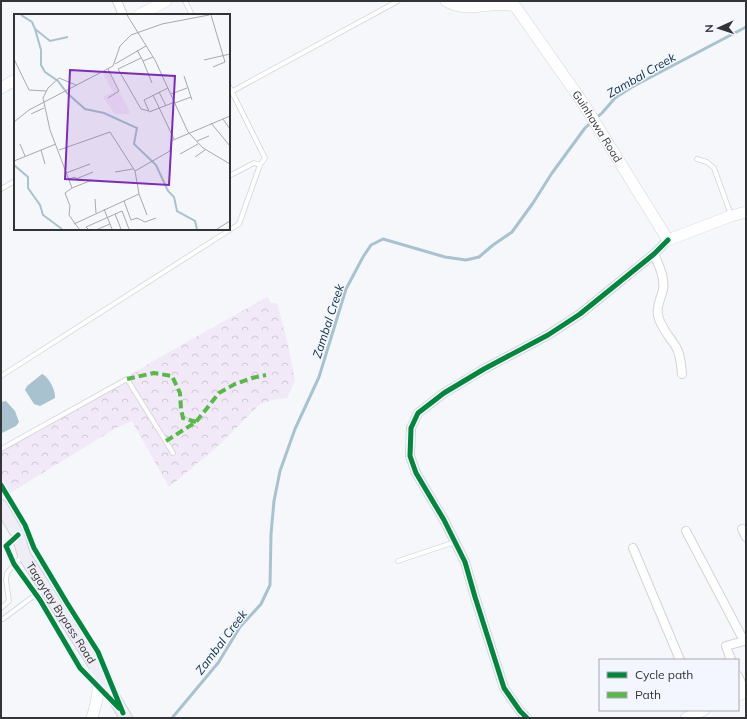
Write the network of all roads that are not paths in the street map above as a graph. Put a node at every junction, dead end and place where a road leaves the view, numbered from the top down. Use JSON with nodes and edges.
{"nodes":[{"id":1,"x":117,"y":1,"type":"edge"},
{"id":2,"x":166,"y":1,"type":"edge"},
{"id":3,"x":185,"y":1,"type":"edge"},
{"id":4,"x":398,"y":1,"type":"edge"},
{"id":5,"x":446,"y":1,"type":"edge"},
{"id":6,"x":123,"y":14,"type":"edge"},
{"id":7,"x":141,"y":14,"type":"edge"},
{"id":8,"x":192,"y":14,"type":"edge"},
{"id":9,"x":14,"y":81,"type":"edge"},
{"id":10,"x":1,"y":88,"type":"edge"},
{"id":11,"x":231,"y":92,"type":"edge"},
{"id":12,"x":697,"y":159,"type":"dead end"},
{"id":13,"x":260,"y":165,"type":"junction"},
{"id":14,"x":230,"y":175,"type":"edge"},
{"id":15,"x":14,"y":182,"type":"edge"},
{"id":16,"x":1,"y":189,"type":"edge"},
{"id":17,"x":746,"y":212,"type":"edge"},
{"id":18,"x":731,"y":216,"type":"junction"},
{"id":19,"x":230,"y":230,"type":"edge"},
{"id":20,"x":230,"y":230,"type":"edge"},
{"id":21,"x":668,"y":240,"type":"junction"},
{"id":22,"x":654,"y":254,"type":"junction"},
{"id":23,"x":682,"y":374,"type":"dead end"},
{"id":24,"x":1,"y":376,"type":"edge"},
{"id":25,"x":1,"y":449,"type":"edge"},
{"id":26,"x":173,"y":453,"type":"dead end"},
{"id":27,"x":1,"y":506,"type":"edge"},
{"id":28,"x":742,"y":529,"type":"dead end"},
{"id":29,"x":686,"y":531,"type":"dead end"},
{"id":30,"x":746,"y":537,"type":"edge"},
{"id":31,"x":455,"y":542,"type":"junction"},
{"id":32,"x":633,"y":548,"type":"dead end"},
{"id":33,"x":24,"y":555,"type":"junction"},
{"id":34,"x":398,"y":561,"type":"dead end"},
{"id":35,"x":46,"y":589,"type":"junction"},
{"id":36,"x":1,"y":608,"type":"edge"},
{"id":37,"x":3,"y":619,"type":"dead end"},
{"id":38,"x":680,"y":659,"type":"edge"},
{"id":39,"x":732,"y":659,"type":"edge"},
{"id":40,"x":92,"y":661,"type":"junction"},
{"id":41,"x":739,"y":679,"type":"edge"},
{"id":42,"x":743,"y":693,"type":"edge"},
{"id":43,"x":700,"y":711,"type":"edge"},
{"id":44,"x":124,"y":715,"type":"edge"},
{"id":45,"x":92,"y":718,"type":"edge"},
{"id":46,"x":528,"y":718,"type":"edge"},
{"id":47,"x":686,"y":718,"type":"edge"}],
"edges":[{"from":1,"to":6,"type":"street"},
{"from":2,"to":7,"type":"street"},
{"from":3,"to":8,"type":"lane"},
{"from":4,"to":11,"type":"lane"},
{"from":5,"to":21,"type":"street","name":"Guinhawa Road"},
{"from":9,"to":10,"type":"street"},
{"from":11,"to":13,"type":"lane"},
{"from":12,"to":18,"type":"lane"},
{"from":13,"to":14,"type":"lane"},
{"from":13,"to":20,"type":"lane"},
{"from":15,"to":16,"type":"lane"},
{"from":17,"to":18,"type":"street"},
{"from":18,"to":21,"type":"street"},
{"from":19,"to":24,"type":"lane"},
{"from":21,"to":22,"type":"street"},
{"from":22,"to":23,"type":"street"},
{"from":22,"to":31,"type":"street"},
{"from":25,"to":26,"type":"lane"},
{"from":27,"to":33,"type":"main road","name":"Tagaytay Bypass Road"},
{"from":28,"to":30,"type":"street"},
{"from":29,"to":39,"type":"street"},
{"from":31,"to":34,"type":"lane"},
{"from":31,"to":46,"type":"street"},
{"from":32,"to":38,"type":"street"},
{"from":33,"to":35,"type":"main road","name":"Tagaytay Bypass Road"},
{"from":33,"to":36,"type":"lane"},
{"from":35,"to":37,"type":"lane"},
{"from":35,"to":40,"type":"main road","name":"Tagaytay Bypass Road"},
{"from":40,"to":44,"type":"main road","name":"Tagaytay Bypass Road"},
{"from":40,"to":45,"type":"street"},
{"from":41,"to":42,"type":"street"},
{"from":43,"to":47,"type":"street"}]}
